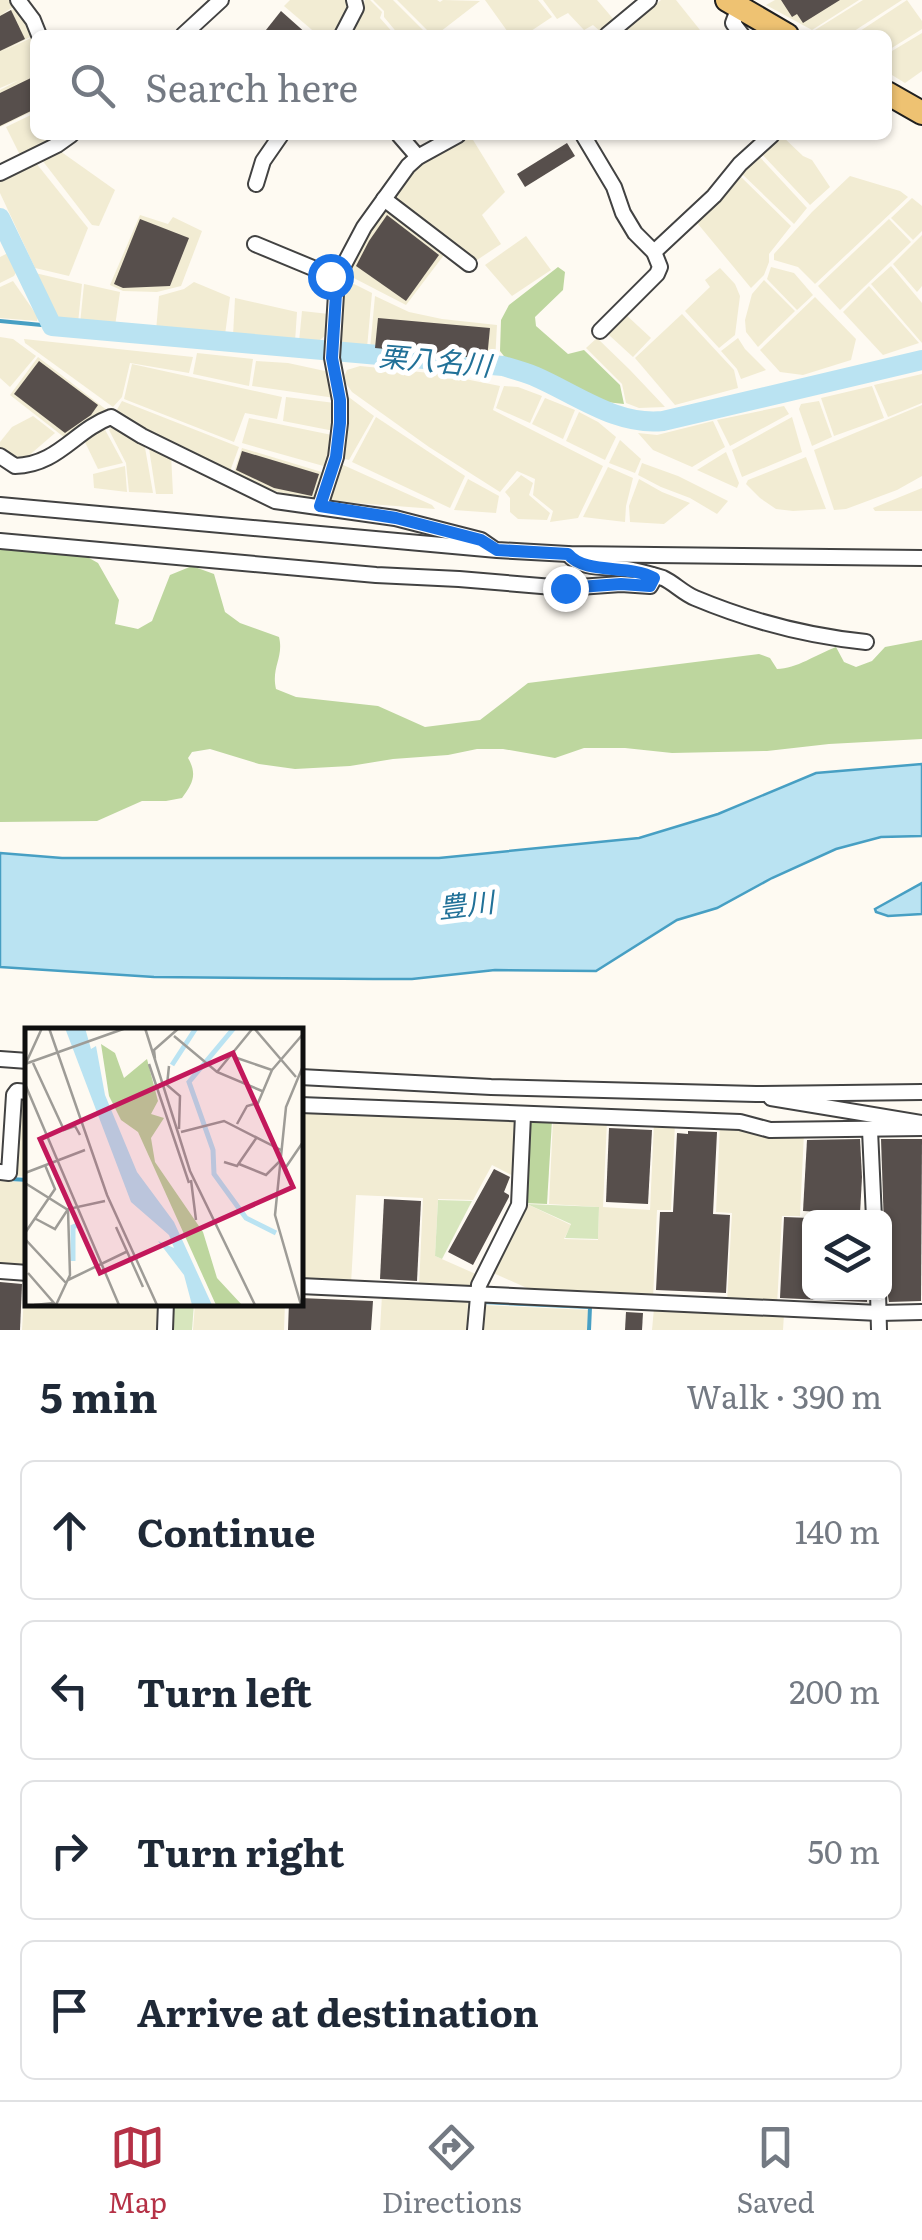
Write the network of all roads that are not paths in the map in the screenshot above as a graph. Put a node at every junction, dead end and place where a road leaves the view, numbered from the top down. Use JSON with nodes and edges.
{"nodes":[{"id":1,"x":222,"y":0,"type":"edge"},
{"id":2,"x":354,"y":0,"type":"edge"},
{"id":3,"x":649,"y":0,"type":"edge"},
{"id":4,"x":22,"y":2,"type":"edge"},
{"id":5,"x":744,"y":12,"type":"edge"},
{"id":6,"x":36,"y":30,"type":"edge"},
{"id":7,"x":189,"y":30,"type":"edge"},
{"id":8,"x":345,"y":30,"type":"edge"},
{"id":9,"x":612,"y":30,"type":"edge"},
{"id":10,"x":778,"y":30,"type":"edge"},
{"id":11,"x":892,"y":96,"type":"edge"},
{"id":12,"x":922,"y":113,"type":"edge"},
{"id":13,"x":60,"y":140,"type":"edge"},
{"id":14,"x":277,"y":140,"type":"edge"},
{"id":15,"x":403,"y":140,"type":"edge"},
{"id":16,"x":449,"y":140,"type":"edge"},
{"id":17,"x":586,"y":140,"type":"edge"},
{"id":18,"x":766,"y":140,"type":"edge"},
{"id":19,"x":418,"y":157,"type":"junction"},
{"id":20,"x":0,"y":173,"type":"edge"},
{"id":21,"x":256,"y":184,"type":"dead end"},
{"id":22,"x":384,"y":200,"type":"junction"},
{"id":23,"x":255,"y":244,"type":"dead end"},
{"id":24,"x":654,"y":252,"type":"junction"},
{"id":25,"x":469,"y":264,"type":"dead end"},
{"id":26,"x":337,"y":278,"type":"junction"},
{"id":27,"x":600,"y":331,"type":"dead end"},
{"id":28,"x":0,"y":456,"type":"edge"},
{"id":29,"x":0,"y":505,"type":"edge"},
{"id":30,"x":320,"y":506,"type":"junction"},
{"id":31,"x":0,"y":541,"type":"edge"},
{"id":32,"x":497,"y":550,"type":"junction"},
{"id":33,"x":568,"y":554,"type":"junction"},
{"id":34,"x":922,"y":558,"type":"edge"},
{"id":35,"x":652,"y":576,"type":"junction"},
{"id":36,"x":866,"y":642,"type":"dead end"},
{"id":37,"x":0,"y":1059,"type":"edge"},
{"id":38,"x":25,"y":1060,"type":"edge"},
{"id":39,"x":302,"y":1077,"type":"edge"},
{"id":40,"x":922,"y":1092,"type":"edge"},
{"id":41,"x":14,"y":1093,"type":"edge"},
{"id":42,"x":756,"y":1094,"type":"junction"},
{"id":43,"x":302,"y":1105,"type":"edge"},
{"id":44,"x":523,"y":1115,"type":"junction"},
{"id":45,"x":922,"y":1126,"type":"edge"},
{"id":46,"x":870,"y":1130,"type":"junction"},
{"id":47,"x":0,"y":1172,"type":"edge"},
{"id":48,"x":874,"y":1210,"type":"edge"},
{"id":49,"x":0,"y":1272,"type":"edge"},
{"id":50,"x":25,"y":1273,"type":"edge"},
{"id":51,"x":302,"y":1286,"type":"edge"},
{"id":52,"x":477,"y":1295,"type":"junction"},
{"id":53,"x":878,"y":1300,"type":"edge"},
{"id":54,"x":166,"y":1305,"type":"edge"},
{"id":55,"x":922,"y":1312,"type":"edge"},
{"id":56,"x":878,"y":1313,"type":"junction"},
{"id":57,"x":165,"y":1330,"type":"edge"},
{"id":58,"x":476,"y":1330,"type":"edge"},
{"id":59,"x":880,"y":1330,"type":"edge"}],
"edges":[{"from":1,"to":7,"type":"street"},
{"from":2,"to":8,"type":"street"},
{"from":3,"to":9,"type":"street"},
{"from":4,"to":6,"type":"street"},
{"from":5,"to":10,"type":"main road"},
{"from":11,"to":12,"type":"main road"},
{"from":13,"to":20,"type":"street"},
{"from":14,"to":21,"type":"street"},
{"from":15,"to":19,"type":"street"},
{"from":16,"to":19,"type":"street"},
{"from":17,"to":24,"type":"street"},
{"from":18,"to":24,"type":"street"},
{"from":19,"to":22,"type":"street"},
{"from":22,"to":25,"type":"street"},
{"from":22,"to":26,"type":"street"},
{"from":23,"to":26,"type":"street"},
{"from":24,"to":27,"type":"street"},
{"from":26,"to":30,"type":"street"},
{"from":28,"to":30,"type":"street"},
{"from":29,"to":32,"type":"street"},
{"from":30,"to":32,"type":"street"},
{"from":31,"to":35,"type":"street"},
{"from":32,"to":33,"type":"street"},
{"from":33,"to":34,"type":"street"},
{"from":33,"to":35,"type":"street"},
{"from":35,"to":36,"type":"street"},
{"from":37,"to":38,"type":"street"},
{"from":39,"to":42,"type":"street"},
{"from":40,"to":42,"type":"street"},
{"from":41,"to":47,"type":"street"},
{"from":42,"to":45,"type":"street"},
{"from":43,"to":44,"type":"street"},
{"from":44,"to":46,"type":"street"},
{"from":44,"to":52,"type":"street"},
{"from":45,"to":46,"type":"street"},
{"from":46,"to":48,"type":"street"},
{"from":49,"to":50,"type":"street"},
{"from":51,"to":52,"type":"street"},
{"from":52,"to":56,"type":"street"},
{"from":52,"to":58,"type":"street"},
{"from":53,"to":56,"type":"street"},
{"from":54,"to":57,"type":"street"},
{"from":55,"to":56,"type":"street"},
{"from":56,"to":59,"type":"street"}]}
